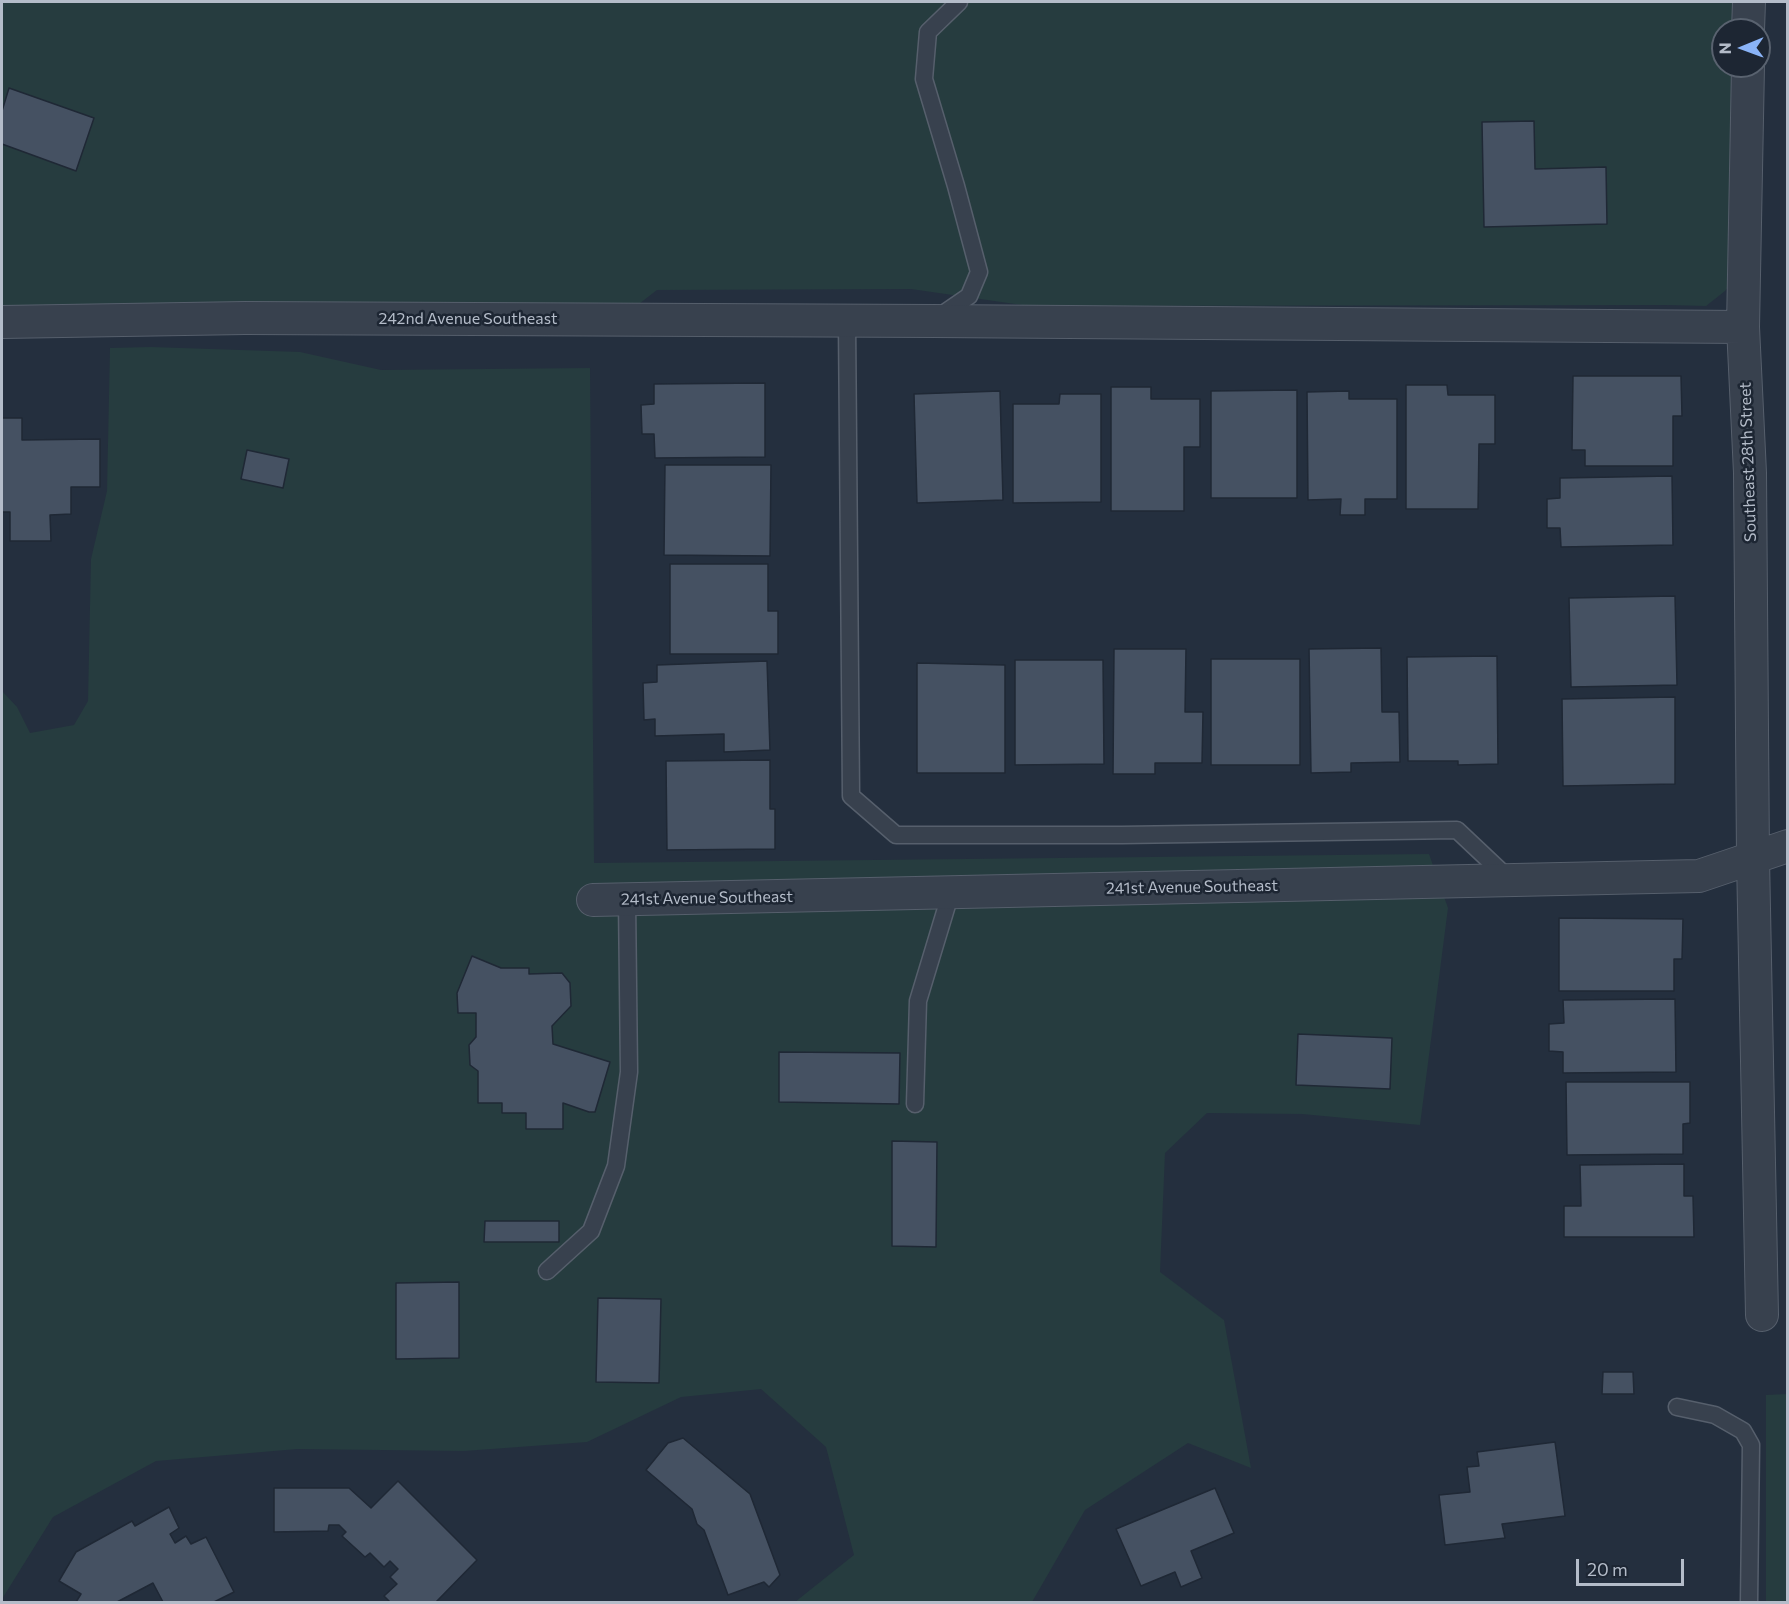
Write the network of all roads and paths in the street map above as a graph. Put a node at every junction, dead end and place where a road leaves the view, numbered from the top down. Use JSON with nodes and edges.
{"nodes":[{"id":1,"x":959,"y":2,"type":"edge"},
{"id":2,"x":1749,"y":2,"type":"edge"},
{"id":3,"x":1748,"y":18,"type":"edge"},
{"id":4,"x":1748,"y":78,"type":"edge"},
{"id":5,"x":934,"y":321,"type":"junction"},
{"id":6,"x":2,"y":322,"type":"edge"},
{"id":7,"x":847,"y":322,"type":"junction"},
{"id":8,"x":1743,"y":327,"type":"junction"},
{"id":9,"x":1788,"y":846,"type":"edge"},
{"id":10,"x":1753,"y":858,"type":"junction"},
{"id":11,"x":1510,"y":880,"type":"junction"},
{"id":12,"x":951,"y":892,"type":"junction"},
{"id":13,"x":593,"y":900,"type":"dead end"},
{"id":14,"x":627,"y":900,"type":"junction"},
{"id":15,"x":915,"y":1104,"type":"dead end"},
{"id":16,"x":547,"y":1271,"type":"dead end"},
{"id":17,"x":1762,"y":1315,"type":"dead end"},
{"id":18,"x":1677,"y":1407,"type":"dead end"},
{"id":19,"x":1749,"y":1602,"type":"edge"}],
"edges":[{"from":1,"to":5,"type":"lane"},
{"from":2,"to":3,"type":"street"},
{"from":4,"to":8,"type":"street","name":"Southeast 28th Street"},
{"from":5,"to":7,"type":"street","name":"242nd Avenue Southeast"},
{"from":5,"to":8,"type":"street","name":"242nd Avenue Southeast"},
{"from":6,"to":7,"type":"street","name":"242nd Avenue Southeast"},
{"from":7,"to":11,"type":"lane"},
{"from":8,"to":10,"type":"street","name":"Southeast 28th Street"},
{"from":9,"to":10,"type":"street","name":"241st Avenue Southeast"},
{"from":10,"to":11,"type":"street","name":"241st Avenue Southeast"},
{"from":10,"to":17,"type":"street","name":"Southeast 28th Street"},
{"from":11,"to":12,"type":"street","name":"241st Avenue Southeast"},
{"from":12,"to":14,"type":"street","name":"241st Avenue Southeast"},
{"from":12,"to":15,"type":"lane"},
{"from":13,"to":14,"type":"street","name":"241st Avenue Southeast"},
{"from":14,"to":16,"type":"lane"},
{"from":18,"to":19,"type":"lane"}]}
